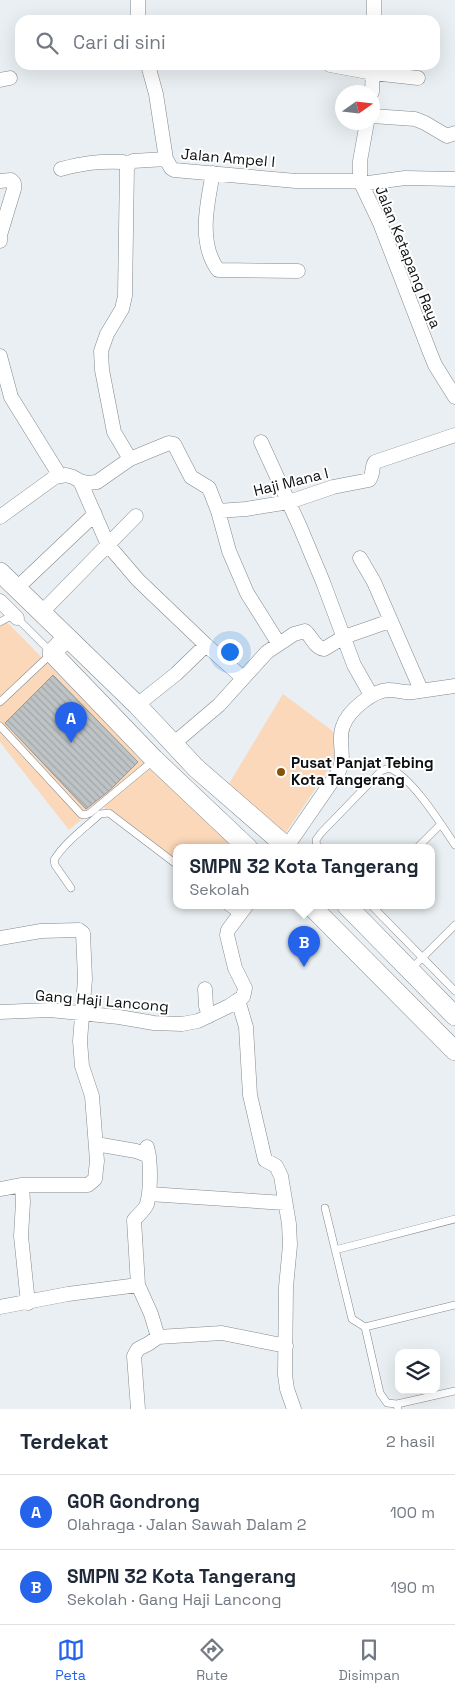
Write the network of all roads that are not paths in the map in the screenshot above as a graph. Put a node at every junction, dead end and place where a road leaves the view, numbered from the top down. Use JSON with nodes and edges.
{"nodes":[{"id":1,"x":138,"y":0,"type":"edge"},
{"id":2,"x":374,"y":0,"type":"edge"},
{"id":3,"x":138,"y":15,"type":"edge"},
{"id":4,"x":374,"y":15,"type":"edge"},
{"id":5,"x":149,"y":70,"type":"edge"},
{"id":6,"x":373,"y":70,"type":"edge"},
{"id":7,"x":378,"y":70,"type":"edge"},
{"id":8,"x":418,"y":78,"type":"dead end"},
{"id":9,"x":372,"y":85,"type":"edge"},
{"id":10,"x":380,"y":117,"type":"edge"},
{"id":11,"x":366,"y":130,"type":"edge"},
{"id":12,"x":455,"y":133,"type":"edge"},
{"id":13,"x":166,"y":159,"type":"junction"},
{"id":14,"x":127,"y":166,"type":"junction"},
{"id":15,"x":61,"y":169,"type":"dead end"},
{"id":16,"x":213,"y":173,"type":"junction"},
{"id":17,"x":455,"y":179,"type":"edge"},
{"id":18,"x":0,"y":182,"type":"edge"},
{"id":19,"x":360,"y":183,"type":"junction"},
{"id":20,"x":0,"y":241,"type":"edge"},
{"id":21,"x":298,"y":271,"type":"dead end"},
{"id":22,"x":0,"y":356,"type":"edge"},
{"id":23,"x":454,"y":392,"type":"edge"},
{"id":24,"x":6,"y":400,"type":"edge"},
{"id":25,"x":455,"y":435,"type":"edge"},
{"id":26,"x":261,"y":442,"type":"dead end"},
{"id":27,"x":130,"y":459,"type":"junction"},
{"id":28,"x":60,"y":476,"type":"junction"},
{"id":29,"x":80,"y":482,"type":"junction"},
{"id":30,"x":288,"y":502,"type":"junction"},
{"id":31,"x":218,"y":511,"type":"junction"},
{"id":32,"x":95,"y":514,"type":"junction"},
{"id":33,"x":136,"y":516,"type":"dead end"},
{"id":34,"x":0,"y":517,"type":"edge"},
{"id":35,"x":108,"y":545,"type":"junction"},
{"id":36,"x":360,"y":558,"type":"dead end"},
{"id":37,"x":0,"y":572,"type":"edge"},
{"id":38,"x":16,"y":588,"type":"junction"},
{"id":39,"x":0,"y":601,"type":"edge"},
{"id":40,"x":42,"y":612,"type":"junction"},
{"id":41,"x":17,"y":618,"type":"junction"},
{"id":42,"x":390,"y":620,"type":"junction"},
{"id":43,"x":0,"y":622,"type":"edge"},
{"id":44,"x":344,"y":637,"type":"junction"},
{"id":45,"x":279,"y":644,"type":"junction"},
{"id":46,"x":206,"y":645,"type":"junction"},
{"id":47,"x":57,"y":647,"type":"junction"},
{"id":48,"x":243,"y":678,"type":"junction"},
{"id":49,"x":455,"y":686,"type":"edge"},
{"id":50,"x":421,"y":690,"type":"junction"},
{"id":51,"x":371,"y":695,"type":"junction"},
{"id":52,"x":0,"y":702,"type":"edge"},
{"id":53,"x":137,"y":705,"type":"junction"},
{"id":54,"x":0,"y":726,"type":"edge"},
{"id":55,"x":173,"y":744,"type":"junction"},
{"id":56,"x":154,"y":759,"type":"junction"},
{"id":57,"x":241,"y":808,"type":"junction"},
{"id":58,"x":441,"y":824,"type":"junction"},
{"id":59,"x":225,"y":827,"type":"junction"},
{"id":60,"x":244,"y":844,"type":"edge"},
{"id":61,"x":282,"y":844,"type":"edge"},
{"id":62,"x":290,"y":844,"type":"edge"},
{"id":63,"x":316,"y":844,"type":"edge"},
{"id":64,"x":421,"y":844,"type":"edge"},
{"id":65,"x":455,"y":845,"type":"edge"},
{"id":66,"x":173,"y":862,"type":"edge"},
{"id":67,"x":71,"y":888,"type":"dead end"},
{"id":68,"x":314,"y":909,"type":"edge"},
{"id":69,"x":354,"y":909,"type":"edge"},
{"id":70,"x":374,"y":909,"type":"edge"},
{"id":71,"x":242,"y":910,"type":"edge"},
{"id":72,"x":455,"y":925,"type":"edge"},
{"id":73,"x":0,"y":938,"type":"edge"},
{"id":74,"x":416,"y":964,"type":"junction"},
{"id":75,"x":205,"y":989,"type":"dead end"},
{"id":76,"x":455,"y":992,"type":"edge"},
{"id":77,"x":238,"y":1000,"type":"junction"},
{"id":78,"x":0,"y":1012,"type":"edge"},
{"id":79,"x":81,"y":1014,"type":"junction"},
{"id":80,"x":209,"y":1016,"type":"junction"},
{"id":81,"x":455,"y":1016,"type":"edge"},
{"id":82,"x":455,"y":1051,"type":"edge"},
{"id":83,"x":96,"y":1144,"type":"junction"},
{"id":84,"x":22,"y":1185,"type":"junction"},
{"id":85,"x":0,"y":1189,"type":"edge"},
{"id":86,"x":149,"y":1194,"type":"junction"},
{"id":87,"x":285,"y":1203,"type":"junction"},
{"id":88,"x":325,"y":1208,"type":"dead end"},
{"id":89,"x":455,"y":1219,"type":"edge"},
{"id":90,"x":335,"y":1250,"type":"junction"},
{"id":91,"x":138,"y":1285,"type":"junction"},
{"id":92,"x":28,"y":1303,"type":"junction"},
{"id":93,"x":455,"y":1304,"type":"edge"},
{"id":94,"x":0,"y":1308,"type":"edge"},
{"id":95,"x":365,"y":1327,"type":"junction"},
{"id":96,"x":158,"y":1337,"type":"junction"},
{"id":97,"x":286,"y":1346,"type":"junction"},
{"id":98,"x":455,"y":1391,"type":"edge"},
{"id":99,"x":397,"y":1406,"type":"edge"},
{"id":100,"x":138,"y":1409,"type":"edge"},
{"id":101,"x":294,"y":1409,"type":"edge"}],
"edges":[{"from":1,"to":3,"type":"street"},
{"from":2,"to":4,"type":"street"},
{"from":5,"to":13,"type":"street","name":"Jalan Ampel I"},
{"from":6,"to":9,"type":"street"},
{"from":7,"to":8,"type":"street"},
{"from":10,"to":12,"type":"street"},
{"from":11,"to":19,"type":"street","name":"Jalan Ketapang Raya"},
{"from":13,"to":14,"type":"street"},
{"from":13,"to":16,"type":"street","name":"Jalan Ampel I"},
{"from":14,"to":15,"type":"street"},
{"from":14,"to":27,"type":"street"},
{"from":16,"to":19,"type":"street","name":"Jalan Ampel I"},
{"from":16,"to":21,"type":"street"},
{"from":17,"to":19,"type":"street","name":"Jalan Ampel I"},
{"from":18,"to":20,"type":"street"},
{"from":19,"to":23,"type":"street","name":"Jalan Ketapang Raya"},
{"from":22,"to":24,"type":"street"},
{"from":24,"to":28,"type":"street"},
{"from":25,"to":30,"type":"street","name":"Haji Mana I"},
{"from":26,"to":30,"type":"street"},
{"from":27,"to":29,"type":"street"},
{"from":27,"to":31,"type":"street"},
{"from":28,"to":29,"type":"street"},
{"from":28,"to":34,"type":"street"},
{"from":29,"to":32,"type":"street"},
{"from":30,"to":31,"type":"street","name":"Haji Mana I"},
{"from":30,"to":44,"type":"street"},
{"from":31,"to":45,"type":"street"},
{"from":32,"to":35,"type":"street"},
{"from":32,"to":38,"type":"street"},
{"from":33,"to":35,"type":"street"},
{"from":35,"to":40,"type":"street"},
{"from":35,"to":46,"type":"street"},
{"from":36,"to":42,"type":"street"},
{"from":37,"to":38,"type":"street"},
{"from":38,"to":40,"type":"street"},
{"from":39,"to":41,"type":"street"},
{"from":40,"to":47,"type":"street"},
{"from":41,"to":43,"type":"lane"},
{"from":41,"to":47,"type":"lane"},
{"from":42,"to":44,"type":"street"},
{"from":42,"to":50,"type":"street"},
{"from":44,"to":45,"type":"street"},
{"from":44,"to":51,"type":"street"},
{"from":45,"to":48,"type":"street"},
{"from":46,"to":48,"type":"street"},
{"from":46,"to":53,"type":"street"},
{"from":47,"to":52,"type":"lane"},
{"from":47,"to":53,"type":"street"},
{"from":47,"to":56,"type":"street"},
{"from":48,"to":55,"type":"street"},
{"from":49,"to":50,"type":"street"},
{"from":50,"to":51,"type":"street"},
{"from":51,"to":62,"type":"street"},
{"from":53,"to":55,"type":"street"},
{"from":54,"to":56,"type":"lane"},
{"from":55,"to":57,"type":"street"},
{"from":56,"to":59,"type":"street"},
{"from":57,"to":59,"type":"street"},
{"from":57,"to":61,"type":"street"},
{"from":58,"to":63,"type":"lane"},
{"from":58,"to":64,"type":"lane"},
{"from":58,"to":65,"type":"lane"},
{"from":59,"to":60,"type":"street"},
{"from":66,"to":67,"type":"lane"},
{"from":68,"to":82,"type":"street"},
{"from":69,"to":74,"type":"street"},
{"from":70,"to":74,"type":"lane"},
{"from":71,"to":77,"type":"street"},
{"from":72,"to":74,"type":"lane"},
{"from":73,"to":79,"type":"street"},
{"from":74,"to":76,"type":"lane"},
{"from":74,"to":81,"type":"street"},
{"from":75,"to":80,"type":"street"},
{"from":77,"to":80,"type":"street","name":"Gang Haji Lancong"},
{"from":77,"to":87,"type":"street"},
{"from":78,"to":79,"type":"street","name":"Gang Haji Lancong"},
{"from":79,"to":80,"type":"street","name":"Gang Haji Lancong"},
{"from":79,"to":83,"type":"street"},
{"from":83,"to":84,"type":"street"},
{"from":83,"to":86,"type":"street"},
{"from":84,"to":85,"type":"street"},
{"from":84,"to":92,"type":"street"},
{"from":86,"to":87,"type":"street"},
{"from":86,"to":91,"type":"street"},
{"from":87,"to":97,"type":"street"},
{"from":88,"to":90,"type":"lane"},
{"from":89,"to":90,"type":"lane"},
{"from":90,"to":95,"type":"lane"},
{"from":91,"to":92,"type":"street"},
{"from":91,"to":96,"type":"street"},
{"from":92,"to":94,"type":"street"},
{"from":93,"to":95,"type":"lane"},
{"from":95,"to":99,"type":"lane"},
{"from":96,"to":97,"type":"street"},
{"from":96,"to":100,"type":"street"},
{"from":97,"to":101,"type":"street"},
{"from":98,"to":99,"type":"lane"}]}
